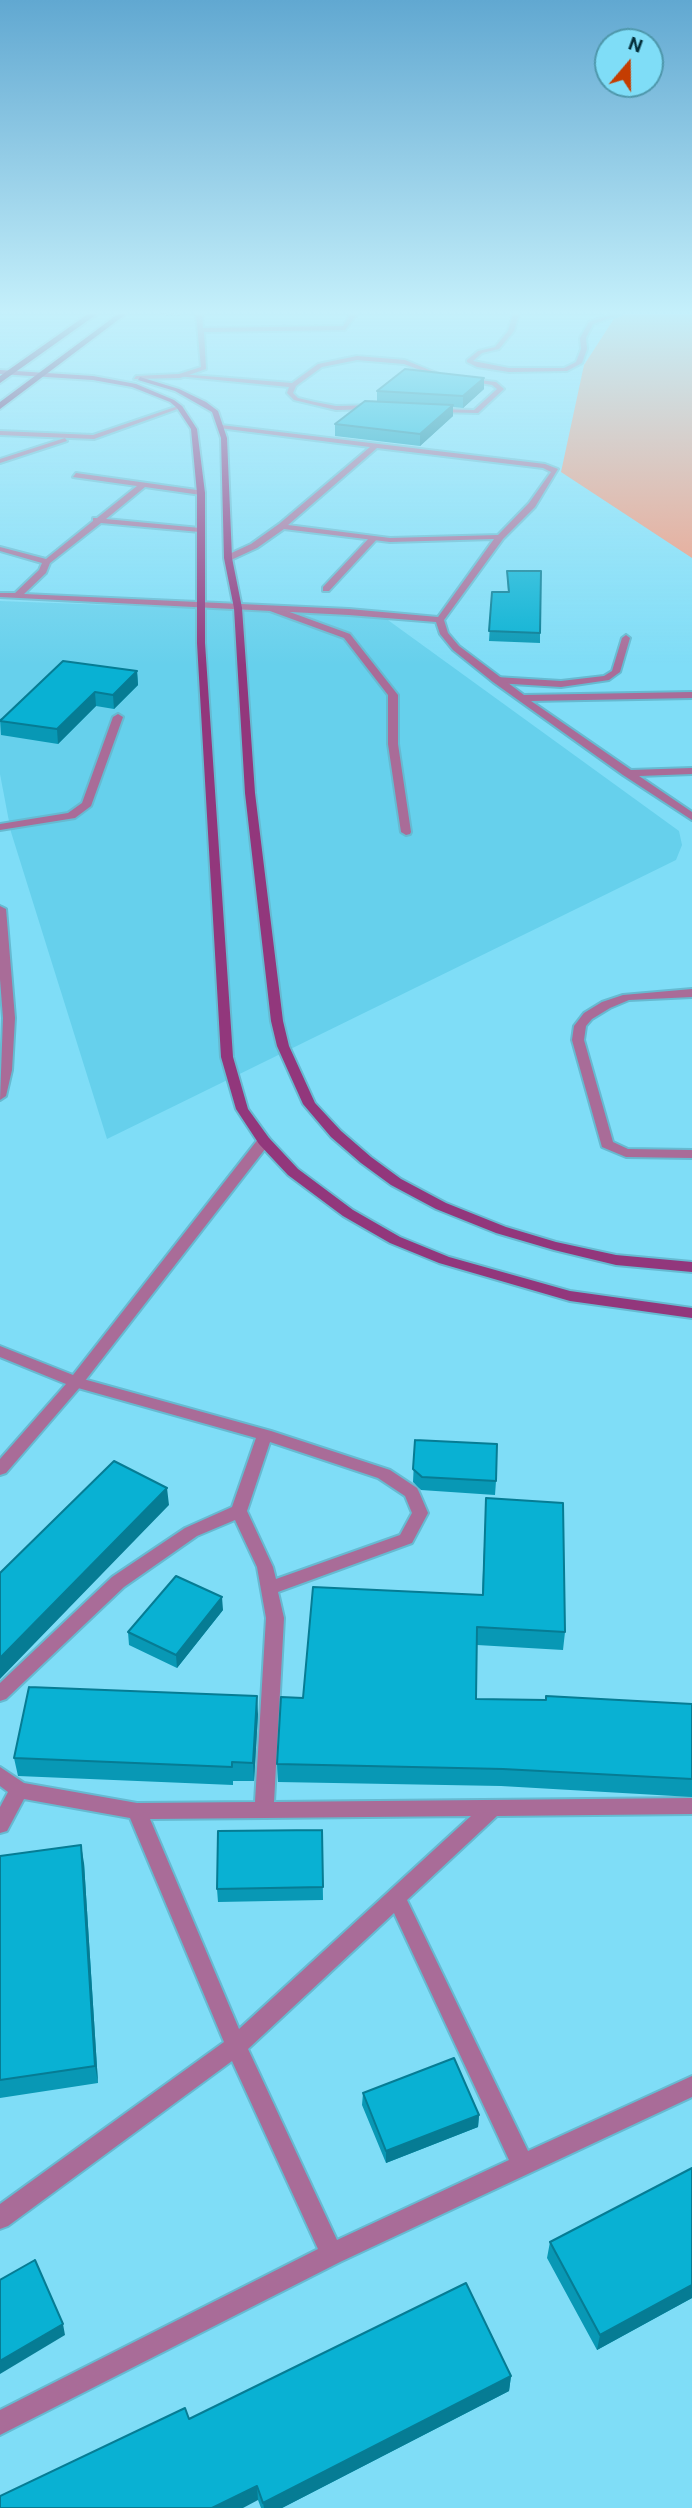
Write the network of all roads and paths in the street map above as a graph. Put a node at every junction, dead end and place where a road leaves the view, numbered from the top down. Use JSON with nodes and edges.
{"nodes":[{"id":1,"x":115,"y":431,"type":"edge"},
{"id":2,"x":194,"y":431,"type":"edge"},
{"id":3,"x":222,"y":431,"type":"edge"},
{"id":4,"x":254,"y":431,"type":"edge"},
{"id":5,"x":0,"y":433,"type":"edge"},
{"id":6,"x":74,"y":438,"type":"junction"},
{"id":7,"x":375,"y":446,"type":"junction"},
{"id":8,"x":0,"y":461,"type":"edge"},
{"id":9,"x":76,"y":475,"type":"dead end"},
{"id":10,"x":143,"y":485,"type":"junction"},
{"id":11,"x":201,"y":493,"type":"junction"},
{"id":12,"x":96,"y":520,"type":"junction"},
{"id":13,"x":282,"y":526,"type":"junction"},
{"id":14,"x":200,"y":530,"type":"junction"},
{"id":15,"x":500,"y":537,"type":"junction"},
{"id":16,"x":374,"y":538,"type":"junction"},
{"id":17,"x":0,"y":549,"type":"edge"},
{"id":18,"x":228,"y":558,"type":"junction"},
{"id":19,"x":47,"y":562,"type":"junction"},
{"id":20,"x":326,"y":589,"type":"dead end"},
{"id":21,"x":0,"y":595,"type":"edge"},
{"id":22,"x":17,"y":596,"type":"junction"},
{"id":23,"x":199,"y":607,"type":"junction"},
{"id":24,"x":238,"y":608,"type":"junction"},
{"id":25,"x":273,"y":609,"type":"junction"},
{"id":26,"x":440,"y":620,"type":"junction"},
{"id":27,"x":626,"y":638,"type":"dead end"},
{"id":28,"x":496,"y":680,"type":"junction"},
{"id":29,"x":692,"y":695,"type":"edge"},
{"id":30,"x":521,"y":698,"type":"junction"},
{"id":31,"x":118,"y":717,"type":"dead end"},
{"id":32,"x":692,"y":771,"type":"edge"},
{"id":33,"x":626,"y":773,"type":"junction"},
{"id":34,"x":692,"y":817,"type":"edge"},
{"id":35,"x":0,"y":827,"type":"edge"},
{"id":36,"x":406,"y":832,"type":"dead end"},
{"id":37,"x":0,"y":909,"type":"edge"},
{"id":38,"x":692,"y":993,"type":"edge"},
{"id":39,"x":0,"y":1096,"type":"edge"},
{"id":40,"x":264,"y":1141,"type":"junction"},
{"id":41,"x":692,"y":1154,"type":"edge"},
{"id":42,"x":692,"y":1267,"type":"edge"},
{"id":43,"x":692,"y":1313,"type":"edge"},
{"id":44,"x":0,"y":1351,"type":"edge"},
{"id":45,"x":76,"y":1382,"type":"junction"},
{"id":46,"x":265,"y":1434,"type":"junction"},
{"id":47,"x":0,"y":1469,"type":"edge"},
{"id":48,"x":239,"y":1511,"type":"junction"},
{"id":49,"x":270,"y":1588,"type":"junction"},
{"id":50,"x":0,"y":1694,"type":"edge"},
{"id":51,"x":0,"y":1775,"type":"edge"},
{"id":52,"x":19,"y":1790,"type":"junction"},
{"id":53,"x":692,"y":1806,"type":"edge"},
{"id":54,"x":493,"y":1808,"type":"junction"},
{"id":55,"x":264,"y":1810,"type":"junction"},
{"id":56,"x":138,"y":1811,"type":"junction"},
{"id":57,"x":0,"y":1825,"type":"edge"},
{"id":58,"x":396,"y":1897,"type":"junction"},
{"id":59,"x":236,"y":2046,"type":"junction"},
{"id":60,"x":692,"y":2087,"type":"edge"},
{"id":61,"x":523,"y":2165,"type":"junction"},
{"id":62,"x":0,"y":2218,"type":"edge"},
{"id":63,"x":332,"y":2254,"type":"junction"},
{"id":64,"x":0,"y":2423,"type":"edge"}],
"edges":[{"from":1,"to":6,"type":"street"},
{"from":2,"to":11,"type":"main road"},
{"from":3,"to":18,"type":"main road"},
{"from":4,"to":7,"type":"street"},
{"from":5,"to":6,"type":"street"},
{"from":6,"to":8,"type":"street"},
{"from":7,"to":13,"type":"street"},
{"from":7,"to":15,"type":"street"},
{"from":9,"to":10,"type":"street"},
{"from":10,"to":11,"type":"street"},
{"from":10,"to":12,"type":"street"},
{"from":11,"to":14,"type":"main road"},
{"from":12,"to":14,"type":"street"},
{"from":12,"to":19,"type":"street"},
{"from":13,"to":16,"type":"street"},
{"from":13,"to":18,"type":"street"},
{"from":14,"to":23,"type":"main road"},
{"from":15,"to":16,"type":"street"},
{"from":15,"to":26,"type":"street"},
{"from":16,"to":20,"type":"street"},
{"from":17,"to":19,"type":"street"},
{"from":18,"to":24,"type":"main road"},
{"from":19,"to":22,"type":"street"},
{"from":21,"to":22,"type":"street"},
{"from":22,"to":23,"type":"street"},
{"from":23,"to":24,"type":"street"},
{"from":23,"to":40,"type":"main road"},
{"from":24,"to":25,"type":"street"},
{"from":24,"to":42,"type":"main road"},
{"from":25,"to":26,"type":"street"},
{"from":25,"to":36,"type":"street"},
{"from":26,"to":28,"type":"street"},
{"from":27,"to":28,"type":"street"},
{"from":28,"to":30,"type":"street"},
{"from":29,"to":30,"type":"street"},
{"from":30,"to":33,"type":"street"},
{"from":31,"to":35,"type":"street"},
{"from":32,"to":33,"type":"street"},
{"from":33,"to":34,"type":"street"},
{"from":37,"to":39,"type":"street"},
{"from":38,"to":41,"type":"street"},
{"from":40,"to":43,"type":"main road"},
{"from":40,"to":45,"type":"street"},
{"from":44,"to":45,"type":"street"},
{"from":45,"to":46,"type":"street"},
{"from":45,"to":47,"type":"street"},
{"from":46,"to":48,"type":"street"},
{"from":46,"to":49,"type":"street"},
{"from":48,"to":49,"type":"street"},
{"from":48,"to":50,"type":"street"},
{"from":49,"to":55,"type":"street"},
{"from":51,"to":52,"type":"street"},
{"from":52,"to":56,"type":"street"},
{"from":52,"to":57,"type":"street"},
{"from":53,"to":54,"type":"street"},
{"from":54,"to":55,"type":"street"},
{"from":54,"to":58,"type":"street"},
{"from":55,"to":56,"type":"street"},
{"from":56,"to":59,"type":"street"},
{"from":58,"to":59,"type":"street"},
{"from":58,"to":61,"type":"street"},
{"from":59,"to":62,"type":"street"},
{"from":59,"to":63,"type":"street"},
{"from":60,"to":61,"type":"street"},
{"from":61,"to":63,"type":"street"},
{"from":63,"to":64,"type":"street"}]}
